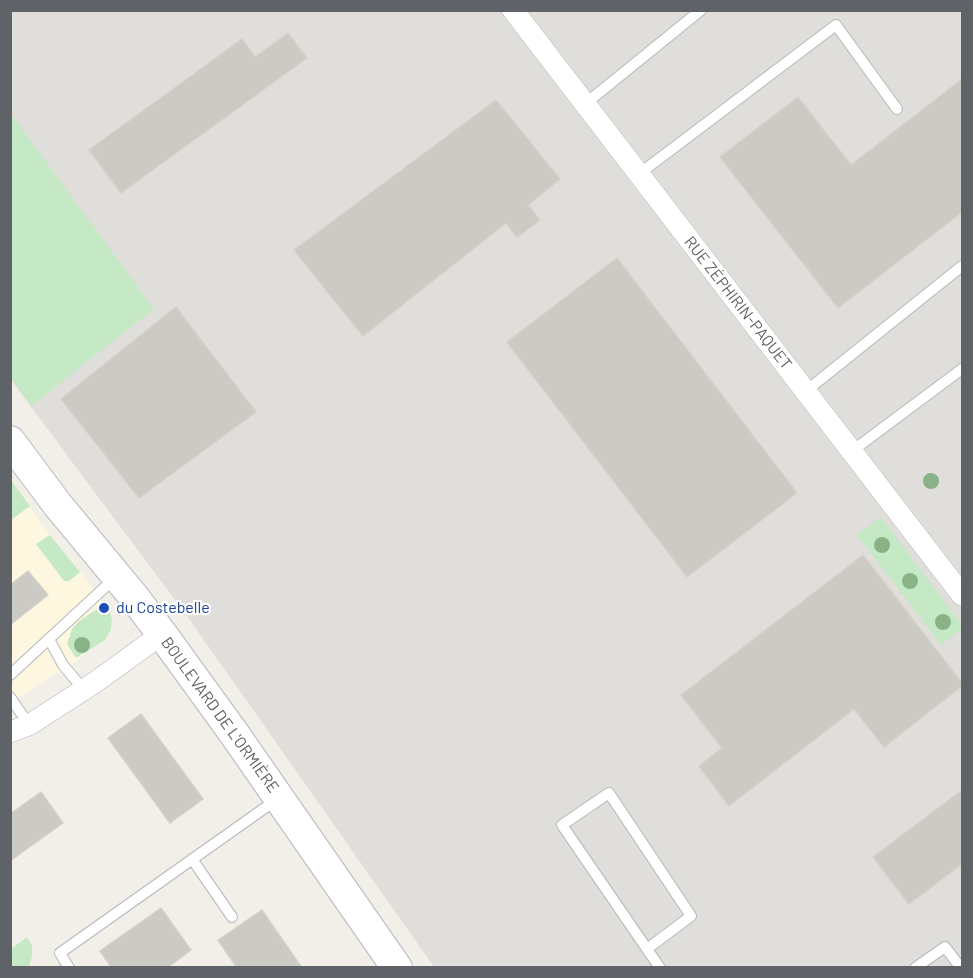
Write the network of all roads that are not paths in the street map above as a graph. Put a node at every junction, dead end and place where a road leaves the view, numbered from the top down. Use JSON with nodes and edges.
{"nodes":[{"id":1,"x":513,"y":10,"type":"edge"},
{"id":2,"x":701,"y":10,"type":"edge"},
{"id":3,"x":585,"y":104,"type":"junction"},
{"id":4,"x":897,"y":109,"type":"dead end"},
{"id":5,"x":639,"y":174,"type":"junction"},
{"id":6,"x":963,"y":266,"type":"edge"},
{"id":7,"x":963,"y":369,"type":"edge"},
{"id":8,"x":806,"y":392,"type":"junction"},
{"id":9,"x":852,"y":451,"type":"junction"},
{"id":10,"x":15,"y":455,"type":"edge"},
{"id":11,"x":116,"y":577,"type":"junction"},
{"id":12,"x":963,"y":595,"type":"edge"},
{"id":13,"x":162,"y":634,"type":"junction"},
{"id":14,"x":49,"y":639,"type":"junction"},
{"id":15,"x":10,"y":675,"type":"edge"},
{"id":16,"x":84,"y":690,"type":"junction"},
{"id":17,"x":10,"y":697,"type":"edge"},
{"id":18,"x":20,"y":728,"type":"edge"},
{"id":19,"x":279,"y":798,"type":"junction"},
{"id":20,"x":192,"y":859,"type":"junction"},
{"id":21,"x":232,"y":918,"type":"dead end"},
{"id":22,"x":647,"y":949,"type":"junction"},
{"id":23,"x":69,"y":968,"type":"edge"},
{"id":24,"x":397,"y":968,"type":"edge"},
{"id":25,"x":660,"y":968,"type":"edge"},
{"id":26,"x":915,"y":968,"type":"edge"},
{"id":27,"x":961,"y":968,"type":"edge"}],
"edges":[{"from":1,"to":3,"type":"street","name":"RUE ZÉPHIRIN-PAQUET"},
{"from":2,"to":3,"type":"lane"},
{"from":3,"to":5,"type":"street","name":"RUE ZÉPHIRIN-PAQUET"},
{"from":4,"to":5,"type":"lane"},
{"from":5,"to":8,"type":"street","name":"RUE ZÉPHIRIN-PAQUET"},
{"from":6,"to":8,"type":"lane"},
{"from":7,"to":9,"type":"lane"},
{"from":8,"to":9,"type":"street","name":"RUE ZÉPHIRIN-PAQUET"},
{"from":9,"to":12,"type":"street","name":"RUE ZÉPHIRIN-PAQUET"},
{"from":10,"to":11,"type":"main road","name":"BOULEVARD DE L'ORMIÈRE"},
{"from":11,"to":13,"type":"main road","name":"BOULEVARD DE L'ORMIÈRE"},
{"from":11,"to":14,"type":"lane"},
{"from":13,"to":16,"type":"street"},
{"from":13,"to":19,"type":"main road","name":"BOULEVARD DE L'ORMIÈRE"},
{"from":14,"to":15,"type":"lane"},
{"from":14,"to":16,"type":"lane"},
{"from":16,"to":18,"type":"street"},
{"from":17,"to":18,"type":"lane"},
{"from":19,"to":20,"type":"lane"},
{"from":19,"to":24,"type":"main road","name":"BOULEVARD DE L'ORMIÈRE"},
{"from":20,"to":21,"type":"lane"},
{"from":20,"to":23,"type":"lane"},
{"from":22,"to":22,"type":"lane"},
{"from":22,"to":25,"type":"lane"},
{"from":26,"to":27,"type":"lane"}]}
